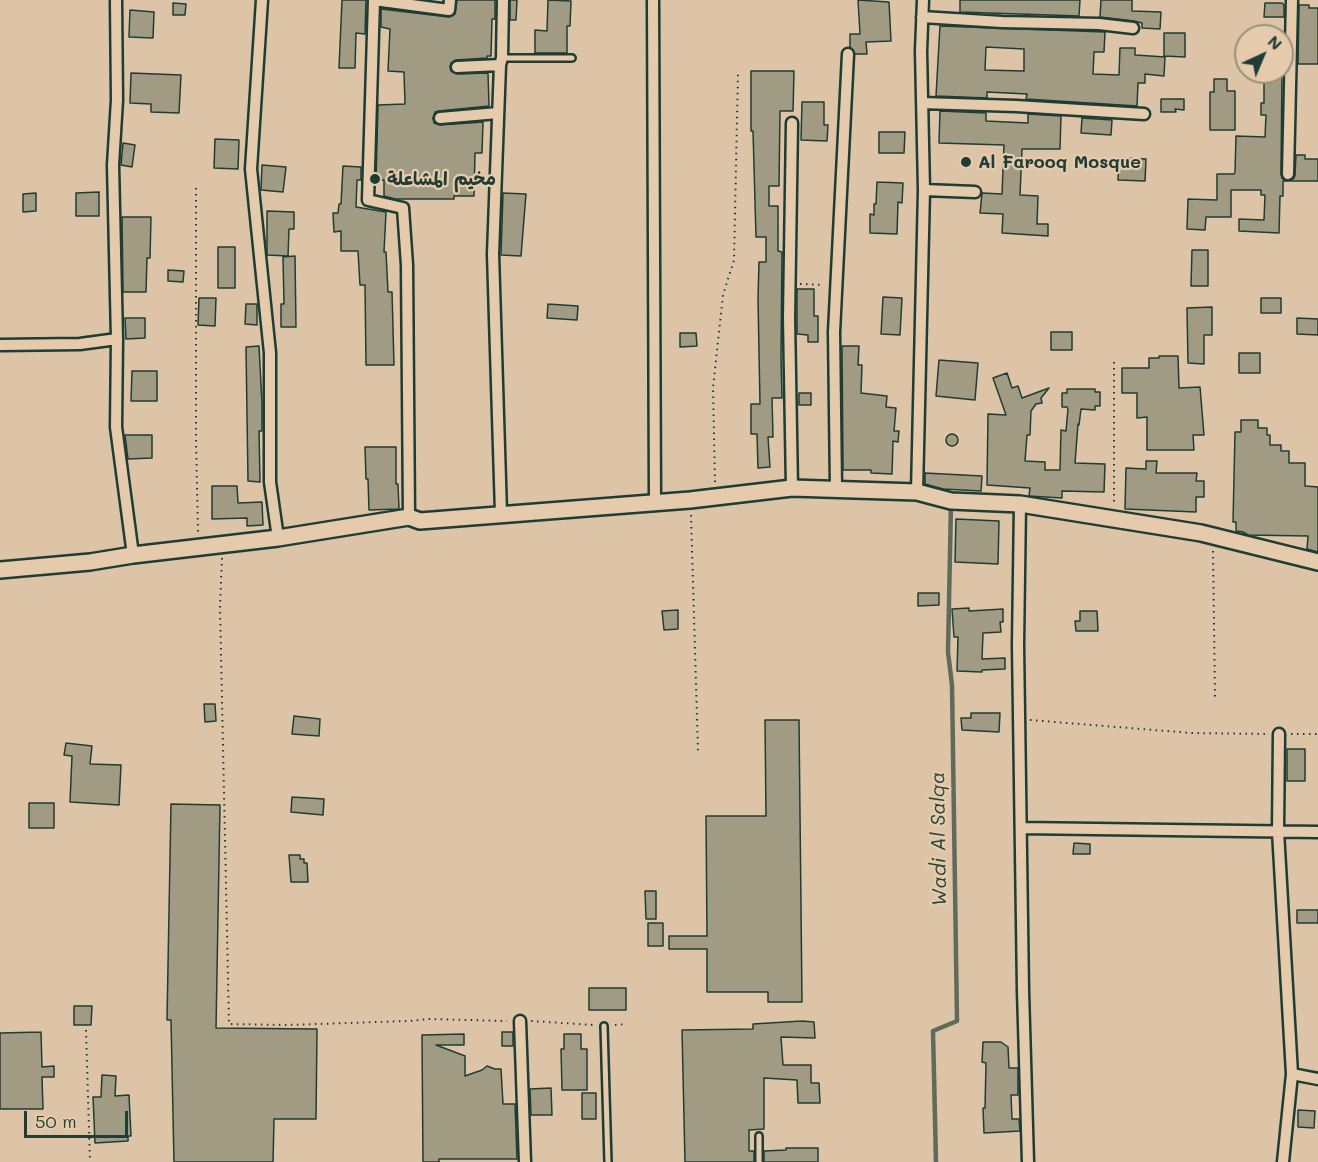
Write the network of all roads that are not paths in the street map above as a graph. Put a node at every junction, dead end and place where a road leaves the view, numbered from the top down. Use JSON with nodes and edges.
{"nodes":[{"id":1,"x":116,"y":0,"type":"edge"},
{"id":2,"x":262,"y":0,"type":"edge"},
{"id":3,"x":450,"y":0,"type":"edge"},
{"id":4,"x":503,"y":0,"type":"edge"},
{"id":5,"x":653,"y":0,"type":"edge"},
{"id":6,"x":923,"y":0,"type":"edge"},
{"id":7,"x":1292,"y":0,"type":"edge"},
{"id":8,"x":922,"y":17,"type":"junction"},
{"id":9,"x":1133,"y":28,"type":"dead end"},
{"id":10,"x":848,"y":54,"type":"dead end"},
{"id":11,"x":572,"y":58,"type":"dead end"},
{"id":12,"x":501,"y":62,"type":"junction"},
{"id":13,"x":457,"y":67,"type":"dead end"},
{"id":14,"x":922,"y":103,"type":"junction"},
{"id":15,"x":498,"y":113,"type":"junction"},
{"id":16,"x":1144,"y":114,"type":"dead end"},
{"id":17,"x":440,"y":118,"type":"dead end"},
{"id":18,"x":792,"y":123,"type":"dead end"},
{"id":19,"x":1288,"y":174,"type":"dead end"},
{"id":20,"x":924,"y":190,"type":"junction"},
{"id":21,"x":975,"y":192,"type":"dead end"},
{"id":22,"x":117,"y":339,"type":"junction"},
{"id":23,"x":0,"y":345,"type":"edge"},
{"id":24,"x":792,"y":488,"type":"junction"},
{"id":25,"x":836,"y":488,"type":"junction"},
{"id":26,"x":917,"y":492,"type":"junction"},
{"id":27,"x":655,"y":502,"type":"junction"},
{"id":28,"x":1020,"y":504,"type":"junction"},
{"id":29,"x":501,"y":513,"type":"junction"},
{"id":30,"x":409,"y":517,"type":"junction"},
{"id":31,"x":278,"y":538,"type":"junction"},
{"id":32,"x":133,"y":555,"type":"junction"},
{"id":33,"x":1318,"y":561,"type":"edge"},
{"id":34,"x":0,"y":570,"type":"edge"},
{"id":35,"x":1279,"y":734,"type":"road end"},
{"id":36,"x":1021,"y":828,"type":"junction"},
{"id":37,"x":1278,"y":831,"type":"junction"},
{"id":38,"x":1318,"y":832,"type":"edge"},
{"id":39,"x":520,"y":1021,"type":"road end"},
{"id":40,"x":604,"y":1026,"type":"road end"},
{"id":41,"x":1292,"y":1074,"type":"junction"},
{"id":42,"x":1318,"y":1078,"type":"edge"},
{"id":43,"x":759,"y":1136,"type":"dead end"},
{"id":44,"x":525,"y":1162,"type":"edge"},
{"id":45,"x":608,"y":1162,"type":"edge"},
{"id":46,"x":759,"y":1162,"type":"edge"},
{"id":47,"x":1028,"y":1162,"type":"edge"},
{"id":48,"x":1283,"y":1162,"type":"edge"}],
"edges":[{"from":1,"to":22,"type":"street"},
{"from":2,"to":31,"type":"street"},
{"from":3,"to":30,"type":"street"},
{"from":4,"to":12,"type":"street"},
{"from":5,"to":27,"type":"street"},
{"from":6,"to":8,"type":"street"},
{"from":7,"to":19,"type":"street"},
{"from":8,"to":9,"type":"street"},
{"from":8,"to":14,"type":"street"},
{"from":10,"to":25,"type":"street"},
{"from":11,"to":12,"type":"lane"},
{"from":12,"to":13,"type":"street"},
{"from":12,"to":15,"type":"street"},
{"from":14,"to":16,"type":"street"},
{"from":14,"to":20,"type":"street"},
{"from":15,"to":17,"type":"street"},
{"from":15,"to":29,"type":"street"},
{"from":18,"to":24,"type":"street"},
{"from":20,"to":21,"type":"street"},
{"from":20,"to":26,"type":"street"},
{"from":22,"to":23,"type":"street"},
{"from":22,"to":32,"type":"street"},
{"from":24,"to":25,"type":"street"},
{"from":24,"to":27,"type":"street"},
{"from":25,"to":26,"type":"street"},
{"from":26,"to":28,"type":"street"},
{"from":27,"to":29,"type":"street"},
{"from":28,"to":33,"type":"street"},
{"from":28,"to":36,"type":"street"},
{"from":29,"to":30,"type":"street"},
{"from":30,"to":31,"type":"street"},
{"from":31,"to":32,"type":"street"},
{"from":32,"to":34,"type":"street"},
{"from":35,"to":37,"type":"street"},
{"from":36,"to":37,"type":"street"},
{"from":36,"to":47,"type":"street"},
{"from":37,"to":38,"type":"street"},
{"from":37,"to":41,"type":"street"},
{"from":39,"to":44,"type":"street"},
{"from":40,"to":45,"type":"lane"},
{"from":41,"to":42,"type":"street"},
{"from":41,"to":48,"type":"street"},
{"from":43,"to":46,"type":"lane"}]}
